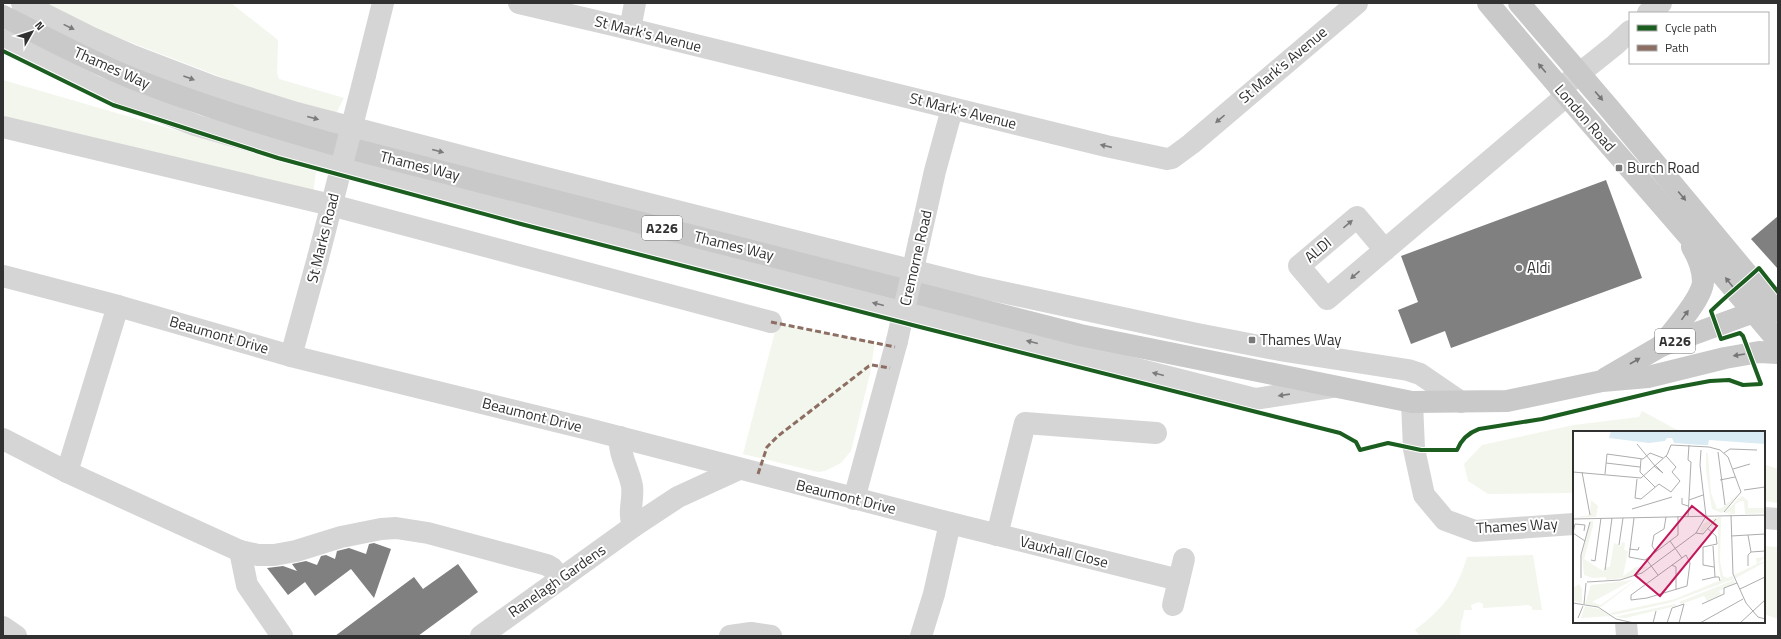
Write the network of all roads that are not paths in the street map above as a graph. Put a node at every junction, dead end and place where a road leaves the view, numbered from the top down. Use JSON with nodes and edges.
{"nodes":[{"id":1,"x":22,"y":3,"type":"edge"},
{"id":2,"x":383,"y":3,"type":"edge"},
{"id":3,"x":519,"y":3,"type":"edge"},
{"id":4,"x":635,"y":3,"type":"edge"},
{"id":5,"x":1357,"y":3,"type":"edge"},
{"id":6,"x":1488,"y":3,"type":"edge"},
{"id":7,"x":1518,"y":3,"type":"edge"},
{"id":8,"x":1661,"y":3,"type":"edge"},
{"id":9,"x":1649,"y":12,"type":"edge"},
{"id":10,"x":3,"y":16,"type":"edge"},
{"id":11,"x":630,"y":29,"type":"junction"},
{"id":12,"x":1629,"y":32,"type":"edge"},
{"id":13,"x":3,"y":40,"type":"edge"},
{"id":14,"x":1579,"y":73,"type":"junction"},
{"id":15,"x":1563,"y":93,"type":"junction"},
{"id":16,"x":952,"y":109,"type":"junction"},
{"id":17,"x":3,"y":126,"type":"edge"},
{"id":18,"x":331,"y":205,"type":"junction"},
{"id":19,"x":1683,"y":230,"type":"junction"},
{"id":20,"x":1385,"y":250,"type":"dead end"},
{"id":21,"x":3,"y":276,"type":"edge"},
{"id":22,"x":118,"y":306,"type":"junction"},
{"id":23,"x":1769,"y":310,"type":"edge"},
{"id":24,"x":771,"y":322,"type":"dead end"},
{"id":25,"x":1778,"y":341,"type":"edge"},
{"id":26,"x":1661,"y":346,"type":"junction"},
{"id":27,"x":1778,"y":353,"type":"edge"},
{"id":28,"x":291,"y":356,"type":"junction"},
{"id":29,"x":1602,"y":381,"type":"junction"},
{"id":30,"x":1337,"y":387,"type":"junction"},
{"id":31,"x":1412,"y":402,"type":"junction"},
{"id":32,"x":1462,"y":402,"type":"junction"},
{"id":33,"x":1156,"y":433,"type":"dead end"},
{"id":34,"x":620,"y":437,"type":"junction"},
{"id":35,"x":3,"y":439,"type":"edge"},
{"id":36,"x":739,"y":469,"type":"junction"},
{"id":37,"x":67,"y":472,"type":"junction"},
{"id":38,"x":854,"y":499,"type":"junction"},
{"id":39,"x":1765,"y":518,"type":"edge"},
{"id":40,"x":1778,"y":519,"type":"edge"},
{"id":41,"x":950,"y":523,"type":"junction"},
{"id":42,"x":1573,"y":524,"type":"edge"},
{"id":43,"x":634,"y":526,"type":"junction"},
{"id":44,"x":997,"y":535,"type":"junction"},
{"id":45,"x":240,"y":551,"type":"junction"},
{"id":46,"x":1184,"y":559,"type":"dead end"},
{"id":47,"x":561,"y":579,"type":"junction"},
{"id":48,"x":1178,"y":580,"type":"junction"},
{"id":49,"x":1173,"y":605,"type":"dead end"},
{"id":50,"x":1626,"y":623,"type":"edge"},
{"id":51,"x":3,"y":627,"type":"edge"},
{"id":52,"x":16,"y":636,"type":"edge"},
{"id":53,"x":282,"y":636,"type":"edge"},
{"id":54,"x":481,"y":636,"type":"edge"},
{"id":55,"x":730,"y":636,"type":"edge"},
{"id":56,"x":771,"y":636,"type":"edge"},
{"id":57,"x":921,"y":636,"type":"edge"},
{"id":58,"x":1627,"y":636,"type":"edge"}],
"edges":[{"from":1,"to":32,"type":"street","one_way":true},
{"from":2,"to":18,"type":"street","name":"St Marks Road","bridge":true},
{"from":3,"to":11,"type":"street","name":"St Mark's Avenue"},
{"from":4,"to":11,"type":"street"},
{"from":5,"to":16,"type":"street","name":"St Mark's Avenue","one_way":true},
{"from":15,"to":6,"type":"main road","name":"London Road","one_way":true},
{"from":7,"to":14,"type":"main road","name":"London Road"},
{"from":8,"to":9,"type":"street"},
{"from":10,"to":30,"type":"main road","name":"Thames Way","number":"A226"},
{"from":11,"to":16,"type":"street","name":"St Mark's Avenue"},
{"from":12,"to":14,"type":"street"},
{"from":30,"to":13,"type":"street","one_way":true},
{"from":14,"to":15,"type":"street"},
{"from":14,"to":23,"type":"main road","name":"London Road","one_way":true},
{"from":15,"to":19,"type":"main road","name":"London Road"},
{"from":15,"to":20,"type":"street"},
{"from":16,"to":38,"type":"street","name":"Cremorne Road","bridge":true},
{"from":17,"to":18,"type":"street"},
{"from":18,"to":24,"type":"street"},
{"from":18,"to":28,"type":"street","name":"St Marks Road","bridge":true},
{"from":23,"to":19,"type":"main road","name":"London Road","one_way":true},
{"from":26,"to":19,"type":"main road","number":"A226","one_way":true},
{"from":21,"to":22,"type":"street","name":"Beaumont Drive"},
{"from":22,"to":28,"type":"street","name":"Beaumont Drive"},
{"from":22,"to":37,"type":"street"},
{"from":23,"to":25,"type":"main road","name":"London Road"},
{"from":23,"to":26,"type":"main road","name":"Thames Way","number":"A226"},
{"from":29,"to":26,"type":"main road","name":"Thames Way","number":"A226","one_way":true},
{"from":27,"to":29,"type":"main road","name":"Thames Way","number":"A226","one_way":true},
{"from":28,"to":34,"type":"street","name":"Beaumont Drive"},
{"from":29,"to":32,"type":"main road","name":"Thames Way","number":"A226"},
{"from":30,"to":31,"type":"main road","name":"Thames Way","number":"A226"},
{"from":31,"to":32,"type":"main road","name":"Thames Way","number":"A226"},
{"from":31,"to":42,"type":"street","name":"Thames Way"},
{"from":33,"to":44,"type":"street"},
{"from":34,"to":36,"type":"street","name":"Beaumont Drive"},
{"from":34,"to":43,"type":"street"},
{"from":35,"to":37,"type":"street"},
{"from":36,"to":38,"type":"street","name":"Beaumont Drive"},
{"from":36,"to":43,"type":"street","name":"Ranelagh Gardens"},
{"from":37,"to":45,"type":"street"},
{"from":38,"to":41,"type":"street","name":"Beaumont Drive"},
{"from":39,"to":40,"type":"street"},
{"from":41,"to":44,"type":"street","name":"Vauxhall Close"},
{"from":41,"to":57,"type":"street"},
{"from":43,"to":47,"type":"street","name":"Ranelagh Gardens"},
{"from":44,"to":48,"type":"street","name":"Vauxhall Close"},
{"from":45,"to":47,"type":"street"},
{"from":45,"to":53,"type":"street"},
{"from":46,"to":48,"type":"street"},
{"from":47,"to":54,"type":"street","name":"Ranelagh Gardens"},
{"from":48,"to":49,"type":"street"},
{"from":50,"to":58,"type":"street"},
{"from":51,"to":52,"type":"street"},
{"from":55,"to":56,"type":"street"}]}
